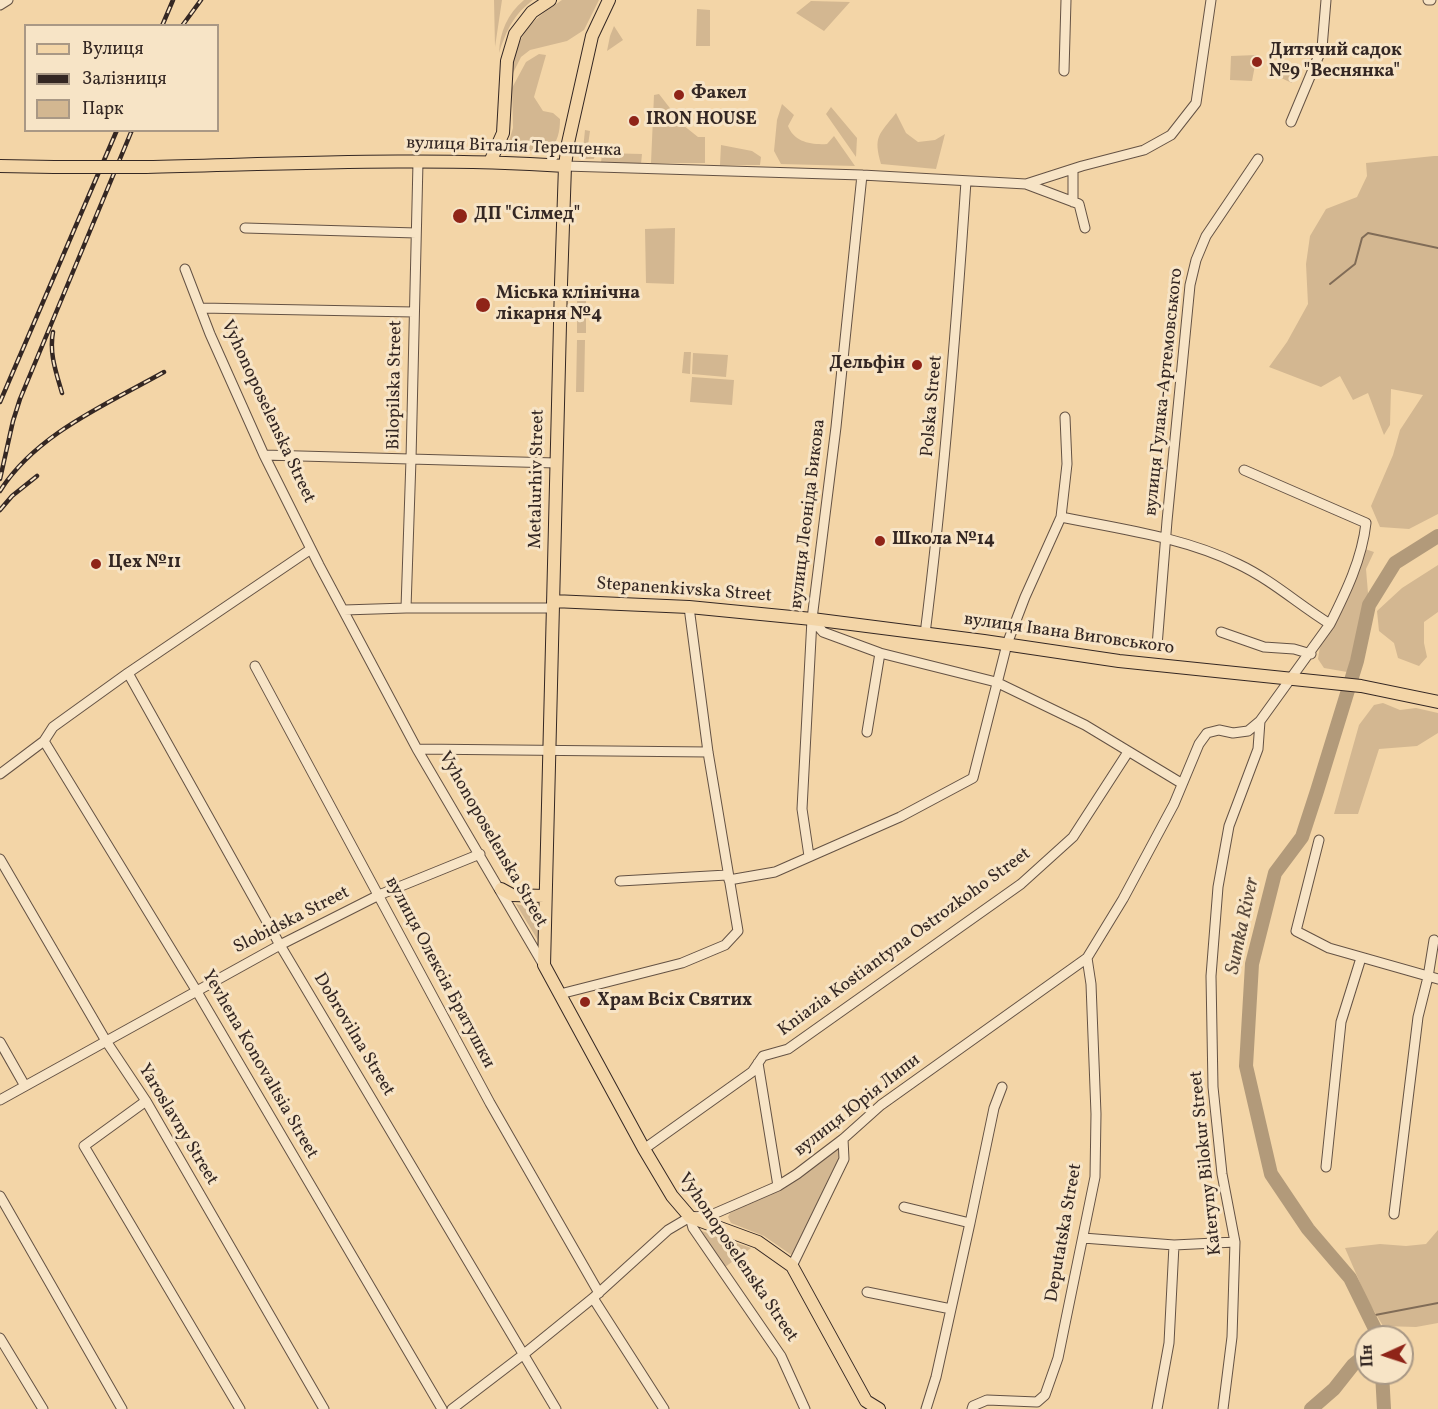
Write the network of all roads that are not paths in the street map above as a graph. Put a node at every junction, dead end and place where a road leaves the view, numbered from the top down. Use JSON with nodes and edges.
{"nodes":[{"id":1,"x":8,"y":0,"type":"edge"},
{"id":2,"x":550,"y":0,"type":"edge"},
{"id":3,"x":609,"y":0,"type":"edge"},
{"id":4,"x":1066,"y":0,"type":"edge"},
{"id":5,"x":1211,"y":0,"type":"edge"},
{"id":6,"x":1326,"y":0,"type":"edge"},
{"id":7,"x":0,"y":5,"type":"edge"},
{"id":8,"x":1064,"y":71,"type":"dead end"},
{"id":9,"x":1291,"y":122,"type":"dead end"},
{"id":10,"x":1258,"y":159,"type":"dead end"},
{"id":11,"x":418,"y":162,"type":"junction"},
{"id":12,"x":490,"y":162,"type":"junction"},
{"id":13,"x":0,"y":166,"type":"edge"},
{"id":14,"x":566,"y":166,"type":"junction"},
{"id":15,"x":1073,"y":170,"type":"junction"},
{"id":16,"x":862,"y":175,"type":"junction"},
{"id":17,"x":966,"y":181,"type":"junction"},
{"id":18,"x":1026,"y":184,"type":"junction"},
{"id":19,"x":1073,"y":202,"type":"junction"},
{"id":20,"x":245,"y":228,"type":"dead end"},
{"id":21,"x":1085,"y":228,"type":"dead end"},
{"id":22,"x":416,"y":233,"type":"junction"},
{"id":23,"x":185,"y":269,"type":"dead end"},
{"id":24,"x":201,"y":308,"type":"junction"},
{"id":25,"x":414,"y":312,"type":"junction"},
{"id":26,"x":1065,"y":417,"type":"dead end"},
{"id":27,"x":264,"y":455,"type":"junction"},
{"id":28,"x":411,"y":459,"type":"junction"},
{"id":29,"x":556,"y":463,"type":"junction"},
{"id":30,"x":1244,"y":470,"type":"dead end"},
{"id":31,"x":1061,"y":517,"type":"junction"},
{"id":32,"x":1166,"y":538,"type":"junction"},
{"id":33,"x":311,"y":549,"type":"junction"},
{"id":34,"x":553,"y":605,"type":"junction"},
{"id":35,"x":689,"y":607,"type":"junction"},
{"id":36,"x":406,"y":608,"type":"junction"},
{"id":37,"x":344,"y":610,"type":"junction"},
{"id":38,"x":812,"y":619,"type":"junction"},
{"id":39,"x":1330,"y":624,"type":"junction"},
{"id":40,"x":1221,"y":632,"type":"dead end"},
{"id":41,"x":925,"y":633,"type":"junction"},
{"id":42,"x":1007,"y":644,"type":"junction"},
{"id":43,"x":1157,"y":646,"type":"dead end"},
{"id":44,"x":880,"y":653,"type":"junction"},
{"id":45,"x":1311,"y":654,"type":"junction"},
{"id":46,"x":255,"y":666,"type":"dead end"},
{"id":47,"x":128,"y":674,"type":"junction"},
{"id":48,"x":1293,"y":678,"type":"junction"},
{"id":49,"x":996,"y":682,"type":"junction"},
{"id":50,"x":1438,"y":702,"type":"edge"},
{"id":51,"x":1260,"y":722,"type":"junction"},
{"id":52,"x":867,"y":732,"type":"dead end"},
{"id":53,"x":44,"y":741,"type":"junction"},
{"id":54,"x":417,"y":749,"type":"junction"},
{"id":55,"x":549,"y":750,"type":"junction"},
{"id":56,"x":708,"y":752,"type":"junction"},
{"id":57,"x":1128,"y":752,"type":"junction"},
{"id":58,"x":0,"y":774,"type":"edge"},
{"id":59,"x":1181,"y":783,"type":"junction"},
{"id":60,"x":1319,"y":840,"type":"dead end"},
{"id":61,"x":480,"y":854,"type":"junction"},
{"id":62,"x":809,"y":856,"type":"junction"},
{"id":63,"x":0,"y":859,"type":"edge"},
{"id":64,"x":728,"y":878,"type":"junction"},
{"id":65,"x":620,"y":881,"type":"dead end"},
{"id":66,"x":501,"y":890,"type":"junction"},
{"id":67,"x":379,"y":896,"type":"junction"},
{"id":68,"x":544,"y":896,"type":"junction"},
{"id":69,"x":1434,"y":940,"type":"dead end"},
{"id":70,"x":280,"y":945,"type":"junction"},
{"id":71,"x":1087,"y":958,"type":"junction"},
{"id":72,"x":1361,"y":958,"type":"junction"},
{"id":73,"x":544,"y":965,"type":"junction"},
{"id":74,"x":1433,"y":978,"type":"edge"},
{"id":75,"x":196,"y":990,"type":"junction"},
{"id":76,"x":560,"y":994,"type":"junction"},
{"id":77,"x":106,"y":1041,"type":"junction"},
{"id":78,"x":0,"y":1042,"type":"edge"},
{"id":79,"x":758,"y":1063,"type":"junction"},
{"id":80,"x":25,"y":1086,"type":"junction"},
{"id":81,"x":1002,"y":1087,"type":"dead end"},
{"id":82,"x":0,"y":1100,"type":"edge"},
{"id":83,"x":146,"y":1101,"type":"junction"},
{"id":84,"x":843,"y":1138,"type":"junction"},
{"id":85,"x":644,"y":1149,"type":"junction"},
{"id":86,"x":1326,"y":1167,"type":"dead end"},
{"id":87,"x":778,"y":1186,"type":"junction"},
{"id":88,"x":0,"y":1196,"type":"edge"},
{"id":89,"x":904,"y":1207,"type":"dead end"},
{"id":90,"x":1394,"y":1214,"type":"dead end"},
{"id":91,"x":690,"y":1217,"type":"junction"},
{"id":92,"x":970,"y":1223,"type":"junction"},
{"id":93,"x":1083,"y":1238,"type":"junction"},
{"id":94,"x":1235,"y":1242,"type":"junction"},
{"id":95,"x":1174,"y":1245,"type":"junction"},
{"id":96,"x":792,"y":1266,"type":"junction"},
{"id":97,"x":867,"y":1292,"type":"dead end"},
{"id":98,"x":596,"y":1296,"type":"junction"},
{"id":99,"x":951,"y":1309,"type":"junction"},
{"id":100,"x":0,"y":1338,"type":"edge"},
{"id":101,"x":524,"y":1354,"type":"junction"},
{"id":102,"x":43,"y":1409,"type":"edge"},
{"id":103,"x":122,"y":1409,"type":"edge"},
{"id":104,"x":240,"y":1409,"type":"edge"},
{"id":105,"x":324,"y":1409,"type":"edge"},
{"id":106,"x":442,"y":1409,"type":"edge"},
{"id":107,"x":452,"y":1409,"type":"edge"},
{"id":108,"x":556,"y":1409,"type":"edge"},
{"id":109,"x":664,"y":1409,"type":"edge"},
{"id":110,"x":805,"y":1409,"type":"edge"},
{"id":111,"x":879,"y":1409,"type":"edge"},
{"id":112,"x":926,"y":1409,"type":"edge"},
{"id":113,"x":972,"y":1409,"type":"edge"},
{"id":114,"x":1156,"y":1409,"type":"edge"},
{"id":115,"x":1223,"y":1409,"type":"edge"}],
"edges":[{"from":1,"to":7,"type":"street"},
{"from":2,"to":12,"type":"main road"},
{"from":3,"to":14,"type":"main road","name":"Metalurhiv Street"},
{"from":4,"to":8,"type":"street"},
{"from":5,"to":15,"type":"street","name":"вулиця Віталія Терещенка"},
{"from":6,"to":9,"type":"street"},
{"from":10,"to":32,"type":"street","name":"вулиця Гулака-Артемовського"},
{"from":11,"to":12,"type":"main road","name":"вулиця Віталія Терещенка"},
{"from":11,"to":13,"type":"main road","name":"вулиця Віталія Терещенка","bridge":true},
{"from":11,"to":22,"type":"street","name":"Bilopilska Street"},
{"from":12,"to":14,"type":"main road","name":"вулиця Віталія Терещенка"},
{"from":14,"to":16,"type":"street","name":"вулиця Віталія Терещенка"},
{"from":14,"to":29,"type":"main road","name":"Metalurhiv Street"},
{"from":15,"to":18,"type":"street","name":"вулиця Віталія Терещенка"},
{"from":15,"to":19,"type":"street"},
{"from":16,"to":17,"type":"street","name":"вулиця Віталія Терещенка"},
{"from":16,"to":38,"type":"street","name":"вулиця Леоніда Бикова"},
{"from":17,"to":18,"type":"street","name":"вулиця Віталія Терещенка"},
{"from":17,"to":41,"type":"street","name":"Polska Street"},
{"from":18,"to":19,"type":"street","name":"вулиця Віталія Терещенка"},
{"from":19,"to":21,"type":"street"},
{"from":20,"to":22,"type":"street"},
{"from":22,"to":25,"type":"street","name":"Bilopilska Street"},
{"from":23,"to":24,"type":"street","name":"Vyhonoposelenska Street"},
{"from":24,"to":25,"type":"street"},
{"from":24,"to":27,"type":"street","name":"Vyhonoposelenska Street"},
{"from":25,"to":28,"type":"street","name":"Bilopilska Street"},
{"from":26,"to":31,"type":"street"},
{"from":27,"to":28,"type":"street"},
{"from":27,"to":33,"type":"street","name":"Vyhonoposelenska Street"},
{"from":28,"to":29,"type":"street"},
{"from":28,"to":36,"type":"street","name":"Bilopilska Street"},
{"from":29,"to":34,"type":"main road","name":"Metalurhiv Street"},
{"from":30,"to":39,"type":"street"},
{"from":31,"to":32,"type":"street"},
{"from":31,"to":42,"type":"street"},
{"from":32,"to":39,"type":"street"},
{"from":32,"to":43,"type":"street","name":"вулиця Гулака-Артемовського"},
{"from":33,"to":37,"type":"street","name":"Vyhonoposelenska Street"},
{"from":33,"to":47,"type":"street"},
{"from":34,"to":35,"type":"main road","name":"Stepanenkivska Street"},
{"from":34,"to":36,"type":"street","name":"Stepanenkivska Street"},
{"from":34,"to":55,"type":"main road","name":"Metalurhiv Street"},
{"from":35,"to":38,"type":"main road","name":"Stepanenkivska Street"},
{"from":35,"to":56,"type":"street"},
{"from":36,"to":37,"type":"street","name":"Stepanenkivska Street"},
{"from":37,"to":54,"type":"street","name":"Vyhonoposelenska Street"},
{"from":38,"to":41,"type":"main road","name":"вулиця Івана Виговського"},
{"from":38,"to":44,"type":"street"},
{"from":38,"to":62,"type":"street","name":"вулиця Леоніда Бикова"},
{"from":39,"to":45,"type":"street"},
{"from":40,"to":45,"type":"street"},
{"from":41,"to":42,"type":"main road","name":"вулиця Івана Виговського"},
{"from":42,"to":48,"type":"main road","name":"вулиця Івана Виговського"},
{"from":42,"to":49,"type":"street"},
{"from":44,"to":49,"type":"street"},
{"from":44,"to":52,"type":"street"},
{"from":45,"to":48,"type":"street"},
{"from":46,"to":67,"type":"street","name":"вулиця Олексія Братушки"},
{"from":47,"to":53,"type":"street"},
{"from":47,"to":70,"type":"street","name":"Dobrovilna Street"},
{"from":48,"to":50,"type":"main road","name":"вулиця Івана Виговського"},
{"from":48,"to":51,"type":"street"},
{"from":49,"to":57,"type":"street"},
{"from":49,"to":62,"type":"street"},
{"from":51,"to":59,"type":"street","name":"вулиця Юрія Липи"},
{"from":51,"to":94,"type":"street","name":"Kateryny Bilokur Street"},
{"from":53,"to":58,"type":"street"},
{"from":53,"to":75,"type":"street","name":"Yevhena Konovaltsia Street"},
{"from":54,"to":55,"type":"street"},
{"from":54,"to":61,"type":"street","name":"Vyhonoposelenska Street"},
{"from":55,"to":56,"type":"street"},
{"from":55,"to":68,"type":"main road","name":"Metalurhiv Street"},
{"from":56,"to":64,"type":"street"},
{"from":57,"to":59,"type":"street"},
{"from":57,"to":79,"type":"street","name":"Kniazia Kostiantyna Ostrozkoho Street"},
{"from":59,"to":71,"type":"street","name":"вулиця Юрія Липи"},
{"from":60,"to":72,"type":"street"},
{"from":61,"to":66,"type":"street","name":"Vyhonoposelenska Street"},
{"from":61,"to":67,"type":"street","name":"Slobidska Street"},
{"from":62,"to":64,"type":"street"},
{"from":63,"to":77,"type":"street","name":"Yaroslavny Street"},
{"from":64,"to":65,"type":"street"},
{"from":64,"to":76,"type":"street"},
{"from":66,"to":68,"type":"main road"},
{"from":66,"to":73,"type":"street","name":"Vyhonoposelenska Street"},
{"from":67,"to":70,"type":"street","name":"Slobidska Street"},
{"from":67,"to":98,"type":"street","name":"вулиця Олексія Братушки"},
{"from":68,"to":73,"type":"main road","name":"Metalurhiv Street"},
{"from":69,"to":74,"type":"street"},
{"from":70,"to":75,"type":"street","name":"Slobidska Street"},
{"from":70,"to":101,"type":"street","name":"Dobrovilna Street"},
{"from":71,"to":84,"type":"street","name":"вулиця Юрія Липи"},
{"from":71,"to":93,"type":"street","name":"Deputatska Street"},
{"from":72,"to":74,"type":"street"},
{"from":72,"to":86,"type":"street"},
{"from":73,"to":76,"type":"main road","name":"Vyhonoposelenska Street"},
{"from":74,"to":90,"type":"street"},
{"from":75,"to":77,"type":"street","name":"Slobidska Street"},
{"from":75,"to":106,"type":"street","name":"Yevhena Konovaltsia Street"},
{"from":76,"to":85,"type":"main road","name":"Vyhonoposelenska Street"},
{"from":77,"to":80,"type":"street","name":"Slobidska Street"},
{"from":77,"to":83,"type":"street","name":"Yaroslavny Street"},
{"from":78,"to":80,"type":"street"},
{"from":79,"to":85,"type":"street","name":"Kniazia Kostiantyna Ostrozkoho Street"},
{"from":79,"to":87,"type":"street"},
{"from":80,"to":82,"type":"street","name":"Slobidska Street"},
{"from":81,"to":92,"type":"street"},
{"from":83,"to":104,"type":"street"},
{"from":83,"to":105,"type":"street","name":"Yaroslavny Street"},
{"from":84,"to":87,"type":"street","name":"вулиця Юрія Липи"},
{"from":84,"to":96,"type":"street"},
{"from":85,"to":91,"type":"main road","name":"Vyhonoposelenska Street"},
{"from":87,"to":91,"type":"street","name":"вулиця Юрія Липи"},
{"from":88,"to":103,"type":"street"},
{"from":89,"to":92,"type":"street"},
{"from":91,"to":96,"type":"main road"},
{"from":91,"to":98,"type":"street","name":"вулиця Юрія Липи"},
{"from":91,"to":110,"type":"street","name":"Vyhonoposelenska Street"},
{"from":92,"to":99,"type":"street"},
{"from":93,"to":95,"type":"street"},
{"from":93,"to":113,"type":"street","name":"Deputatska Street"},
{"from":94,"to":95,"type":"street"},
{"from":94,"to":115,"type":"street","name":"Kateryny Bilokur Street"},
{"from":95,"to":114,"type":"street"},
{"from":96,"to":111,"type":"main road"},
{"from":97,"to":99,"type":"street"},
{"from":98,"to":101,"type":"street","name":"вулиця Юрія Липи"},
{"from":98,"to":109,"type":"street","name":"вулиця Олексія Братушки"},
{"from":99,"to":112,"type":"street"},
{"from":100,"to":102,"type":"street"},
{"from":101,"to":107,"type":"street","name":"вулиця Юрія Липи"},
{"from":101,"to":108,"type":"street","name":"Dobrovilna Street"}]}
